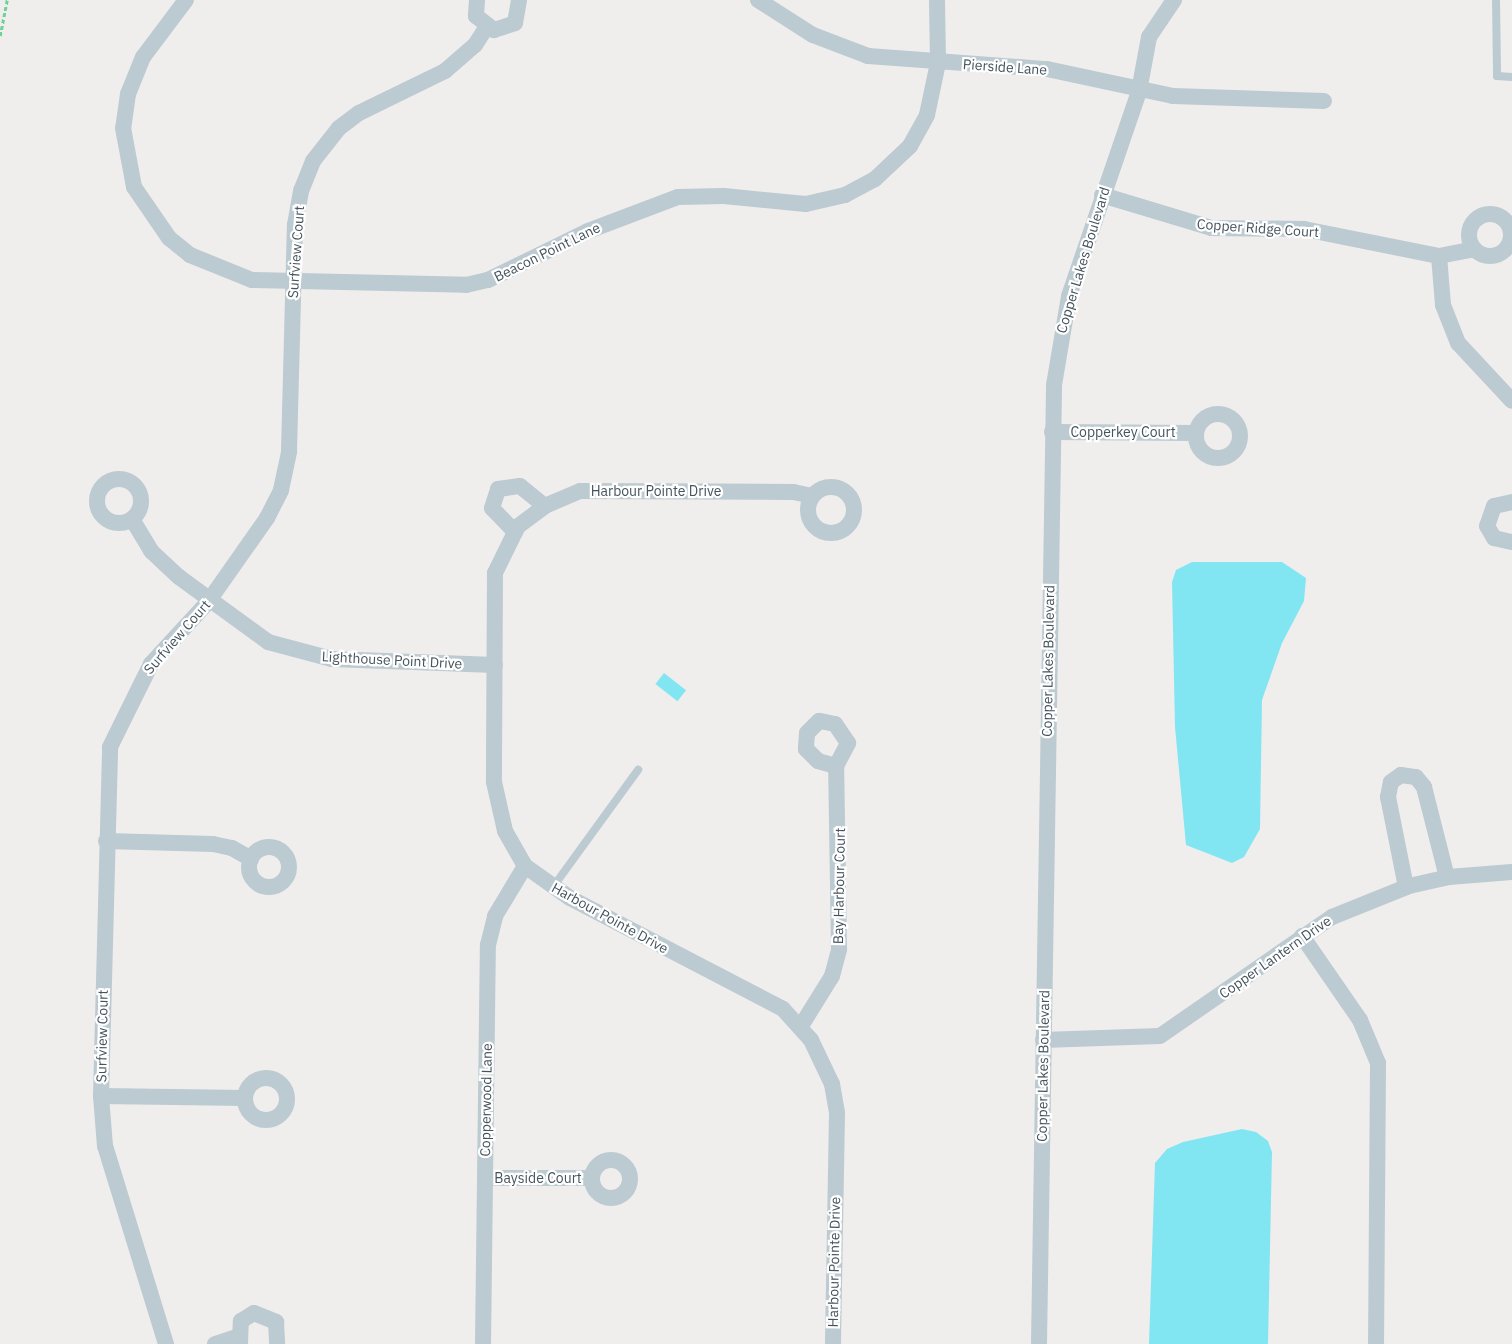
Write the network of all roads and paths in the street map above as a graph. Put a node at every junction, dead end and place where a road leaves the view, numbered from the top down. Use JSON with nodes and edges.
{"nodes":[{"id":1,"x":7,"y":0,"type":"edge"},
{"id":2,"x":186,"y":0,"type":"edge"},
{"id":3,"x":477,"y":0,"type":"edge"},
{"id":4,"x":519,"y":0,"type":"edge"},
{"id":5,"x":758,"y":0,"type":"edge"},
{"id":6,"x":937,"y":0,"type":"edge"},
{"id":7,"x":1174,"y":0,"type":"edge"},
{"id":8,"x":1496,"y":0,"type":"edge"},
{"id":9,"x":486,"y":28,"type":"junction"},
{"id":10,"x":0,"y":36,"type":"edge"},
{"id":11,"x":938,"y":62,"type":"junction"},
{"id":12,"x":1512,"y":77,"type":"edge"},
{"id":13,"x":1140,"y":91,"type":"junction"},
{"id":14,"x":1324,"y":101,"type":"dead end"},
{"id":15,"x":1102,"y":195,"type":"junction"},
{"id":16,"x":1474,"y":249,"type":"dead end"},
{"id":17,"x":1439,"y":256,"type":"junction"},
{"id":18,"x":293,"y":283,"type":"junction"},
{"id":19,"x":1512,"y":401,"type":"edge"},
{"id":20,"x":1052,"y":432,"type":"junction"},
{"id":21,"x":1194,"y":433,"type":"dead end"},
{"id":22,"x":812,"y":496,"type":"dead end"},
{"id":23,"x":1512,"y":502,"type":"edge"},
{"id":24,"x":545,"y":506,"type":"junction"},
{"id":25,"x":132,"y":519,"type":"dead end"},
{"id":26,"x":515,"y":532,"type":"junction"},
{"id":27,"x":1512,"y":542,"type":"edge"},
{"id":28,"x":208,"y":602,"type":"junction"},
{"id":29,"x":495,"y":665,"type":"junction"},
{"id":30,"x":836,"y":766,"type":"dead end"},
{"id":31,"x":638,"y":770,"type":"dead end"},
{"id":32,"x":106,"y":841,"type":"junction"},
{"id":33,"x":251,"y":859,"type":"dead end"},
{"id":34,"x":525,"y":866,"type":"junction"},
{"id":35,"x":1512,"y":872,"type":"edge"},
{"id":36,"x":1446,"y":877,"type":"junction"},
{"id":37,"x":552,"y":887,"type":"junction"},
{"id":38,"x":1406,"y":887,"type":"junction"},
{"id":39,"x":1302,"y":936,"type":"junction"},
{"id":40,"x":800,"y":1026,"type":"junction"},
{"id":41,"x":1043,"y":1040,"type":"junction"},
{"id":42,"x":101,"y":1096,"type":"junction"},
{"id":43,"x":245,"y":1098,"type":"dead end"},
{"id":44,"x":486,"y":1178,"type":"junction"},
{"id":45,"x":591,"y":1178,"type":"dead end"},
{"id":46,"x":238,"y":1341,"type":"edge"},
{"id":47,"x":166,"y":1344,"type":"edge"},
{"id":48,"x":215,"y":1344,"type":"edge"},
{"id":49,"x":277,"y":1344,"type":"edge"},
{"id":50,"x":482,"y":1344,"type":"edge"},
{"id":51,"x":833,"y":1344,"type":"edge"},
{"id":52,"x":1039,"y":1344,"type":"edge"},
{"id":53,"x":1376,"y":1344,"type":"edge"}],
"edges":[{"from":1,"to":10,"type":"path"},
{"from":2,"to":18,"type":"street","name":"Beacon Point Lane"},
{"from":3,"to":9,"type":"street"},
{"from":4,"to":9,"type":"street"},
{"from":5,"to":11,"type":"street","name":"Pierside Lane"},
{"from":6,"to":11,"type":"street","name":"Beacon Point Lane"},
{"from":7,"to":13,"type":"street","name":"Copper Lakes Boulevard"},
{"from":8,"to":12,"type":"lane"},
{"from":9,"to":18,"type":"street","name":"Surfview Court"},
{"from":11,"to":13,"type":"street","name":"Pierside Lane"},
{"from":11,"to":18,"type":"street","name":"Beacon Point Lane"},
{"from":13,"to":14,"type":"street","name":"Pierside Lane"},
{"from":13,"to":15,"type":"street","name":"Copper Lakes Boulevard"},
{"from":15,"to":17,"type":"street","name":"Copper Ridge Court"},
{"from":15,"to":20,"type":"street","name":"Copper Lakes Boulevard"},
{"from":16,"to":17,"type":"street","name":"Copper Ridge Court"},
{"from":17,"to":19,"type":"street"},
{"from":18,"to":28,"type":"street","name":"Surfview Court"},
{"from":20,"to":21,"type":"street","name":"Copperkey Court"},
{"from":20,"to":41,"type":"street","name":"Copper Lakes Boulevard"},
{"from":22,"to":24,"type":"street","name":"Harbour Pointe Drive"},
{"from":23,"to":27,"type":"street"},
{"from":24,"to":26,"type":"street","name":"Harbour Pointe Drive"},
{"from":24,"to":26,"type":"street"},
{"from":25,"to":28,"type":"street","name":"Lighthouse Point Drive"},
{"from":26,"to":29,"type":"street","name":"Harbour Pointe Drive"},
{"from":28,"to":29,"type":"street","name":"Lighthouse Point Drive"},
{"from":28,"to":32,"type":"street","name":"Surfview Court"},
{"from":29,"to":34,"type":"street","name":"Harbour Pointe Drive"},
{"from":30,"to":40,"type":"street","name":"Bay Harbour Court"},
{"from":31,"to":37,"type":"lane"},
{"from":32,"to":33,"type":"street"},
{"from":32,"to":42,"type":"street","name":"Surfview Court"},
{"from":34,"to":37,"type":"street","name":"Harbour Pointe Drive"},
{"from":34,"to":44,"type":"street","name":"Copperwood Lane"},
{"from":35,"to":36,"type":"street","name":"Copper Lantern Drive"},
{"from":36,"to":38,"type":"street","name":"Copper Lantern Drive"},
{"from":36,"to":38,"type":"street"},
{"from":37,"to":40,"type":"street","name":"Harbour Pointe Drive"},
{"from":38,"to":39,"type":"street","name":"Copper Lantern Drive"},
{"from":39,"to":41,"type":"street","name":"Copper Lantern Drive"},
{"from":39,"to":53,"type":"street"},
{"from":40,"to":51,"type":"street","name":"Harbour Pointe Drive"},
{"from":41,"to":52,"type":"street","name":"Copper Lakes Boulevard"},
{"from":42,"to":43,"type":"street"},
{"from":42,"to":47,"type":"street","name":"Surfview Court"},
{"from":44,"to":45,"type":"street","name":"Bayside Court"},
{"from":44,"to":50,"type":"street","name":"Copperwood Lane"},
{"from":46,"to":48,"type":"street"},
{"from":46,"to":49,"type":"street"}]}
